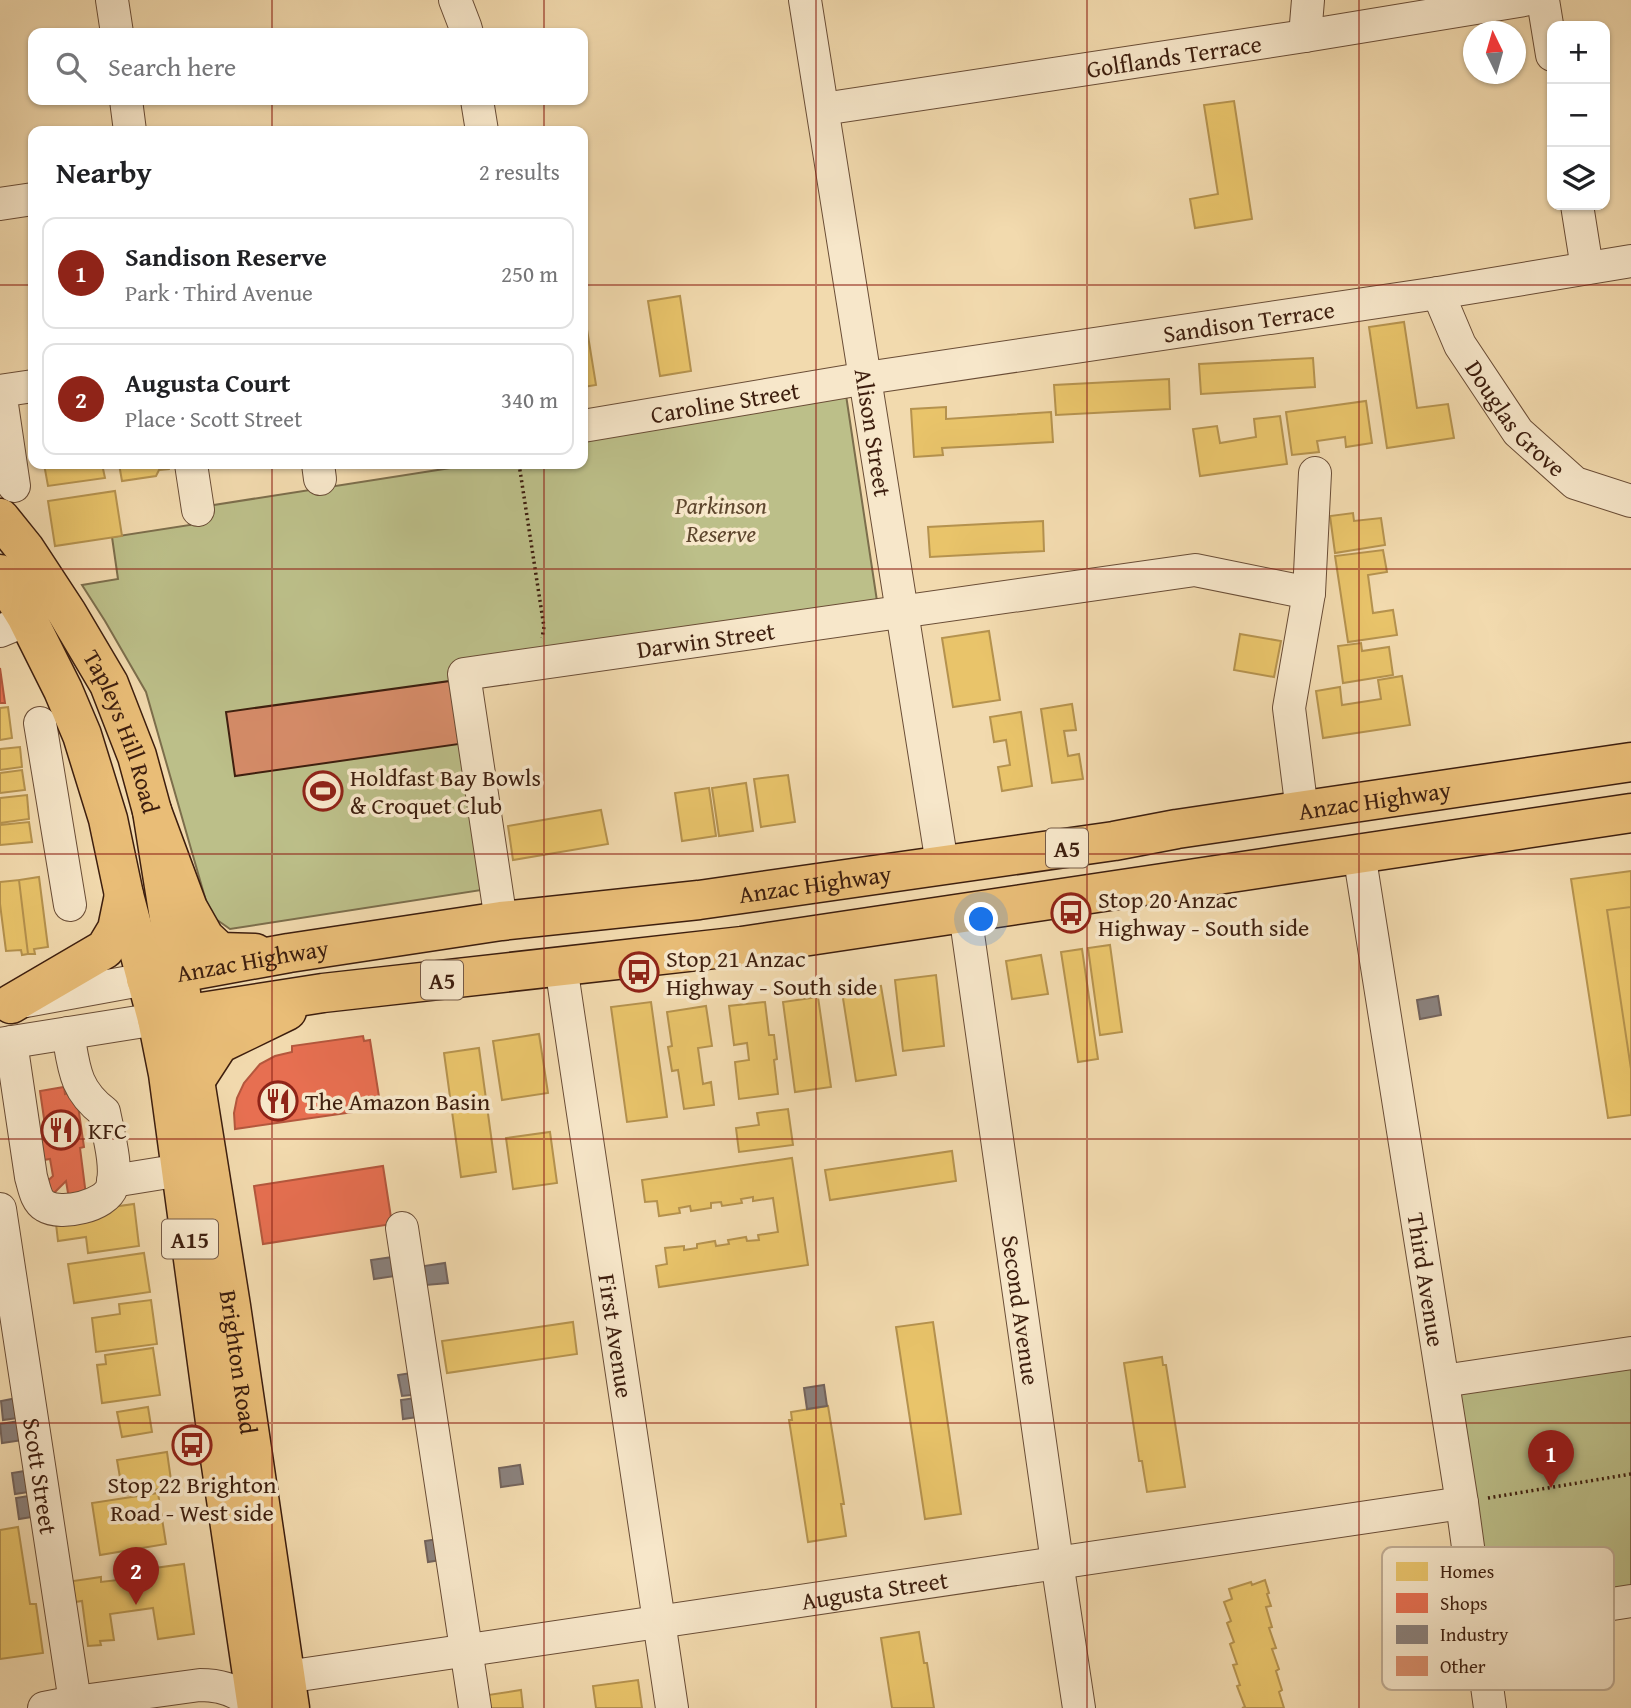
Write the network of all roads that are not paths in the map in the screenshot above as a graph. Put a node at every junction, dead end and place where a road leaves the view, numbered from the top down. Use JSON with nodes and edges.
{"nodes":[{"id":1,"x":112,"y":0,"type":"edge"},
{"id":2,"x":455,"y":0,"type":"edge"},
{"id":3,"x":805,"y":0,"type":"edge"},
{"id":4,"x":1308,"y":0,"type":"edge"},
{"id":5,"x":1524,"y":0,"type":"edge"},
{"id":6,"x":1544,"y":0,"type":"edge"},
{"id":7,"x":1547,"y":21,"type":"edge"},
{"id":8,"x":116,"y":28,"type":"edge"},
{"id":9,"x":466,"y":28,"type":"edge"},
{"id":10,"x":1305,"y":36,"type":"junction"},
{"id":11,"x":127,"y":105,"type":"edge"},
{"id":12,"x":478,"y":105,"type":"edge"},
{"id":13,"x":823,"y":109,"type":"junction"},
{"id":14,"x":129,"y":126,"type":"edge"},
{"id":15,"x":481,"y":126,"type":"edge"},
{"id":16,"x":28,"y":200,"type":"edge"},
{"id":17,"x":0,"y":204,"type":"edge"},
{"id":18,"x":1578,"y":210,"type":"edge"},
{"id":19,"x":1631,"y":261,"type":"edge"},
{"id":20,"x":1587,"y":268,"type":"junction"},
{"id":21,"x":1438,"y":293,"type":"junction"},
{"id":22,"x":865,"y":379,"type":"junction"},
{"id":23,"x":28,"y":387,"type":"edge"},
{"id":24,"x":588,"y":425,"type":"edge"},
{"id":25,"x":192,"y":469,"type":"edge"},
{"id":26,"x":1315,"y":474,"type":"dead end"},
{"id":27,"x":1631,"y":501,"type":"edge"},
{"id":28,"x":7,"y":502,"type":"edge"},
{"id":29,"x":198,"y":510,"type":"dead end"},
{"id":30,"x":0,"y":574,"type":"edge"},
{"id":31,"x":1309,"y":593,"type":"junction"},
{"id":32,"x":901,"y":612,"type":"junction"},
{"id":33,"x":27,"y":614,"type":"edge"},
{"id":34,"x":40,"y":723,"type":"dead end"},
{"id":35,"x":1631,"y":762,"type":"edge"},
{"id":36,"x":96,"y":781,"type":"junction"},
{"id":37,"x":50,"y":790,"type":"junction"},
{"id":38,"x":152,"y":811,"type":"junction"},
{"id":39,"x":1302,"y":811,"type":"junction"},
{"id":40,"x":1631,"y":813,"type":"edge"},
{"id":41,"x":1177,"y":829,"type":"junction"},
{"id":42,"x":1114,"y":841,"type":"junction"},
{"id":43,"x":1359,"y":853,"type":"junction"},
{"id":44,"x":942,"y":864,"type":"junction"},
{"id":45,"x":1187,"y":879,"type":"junction"},
{"id":46,"x":1144,"y":886,"type":"junction"},
{"id":47,"x":772,"y":890,"type":"junction"},
{"id":48,"x":124,"y":895,"type":"junction"},
{"id":49,"x":698,"y":900,"type":"junction"},
{"id":50,"x":69,"y":905,"type":"dead end"},
{"id":51,"x":965,"y":913,"type":"junction"},
{"id":52,"x":501,"y":921,"type":"junction"},
{"id":53,"x":790,"y":939,"type":"junction"},
{"id":54,"x":742,"y":946,"type":"junction"},
{"id":55,"x":289,"y":953,"type":"junction"},
{"id":56,"x":561,"y":966,"type":"junction"},
{"id":57,"x":162,"y":976,"type":"junction"},
{"id":58,"x":323,"y":993,"type":"junction"},
{"id":59,"x":6,"y":1005,"type":"edge"},
{"id":60,"x":170,"y":1017,"type":"junction"},
{"id":61,"x":68,"y":1033,"type":"junction"},
{"id":62,"x":6,"y":1043,"type":"edge"},
{"id":63,"x":195,"y":1081,"type":"junction"},
{"id":64,"x":181,"y":1170,"type":"junction"},
{"id":65,"x":113,"y":1181,"type":"junction"},
{"id":66,"x":0,"y":1209,"type":"edge"},
{"id":67,"x":402,"y":1228,"type":"dead end"},
{"id":68,"x":1631,"y":1353,"type":"edge"},
{"id":69,"x":1443,"y":1381,"type":"junction"},
{"id":70,"x":1462,"y":1503,"type":"junction"},
{"id":71,"x":1468,"y":1547,"type":"edge"},
{"id":72,"x":1057,"y":1562,"type":"junction"},
{"id":73,"x":658,"y":1621,"type":"junction"},
{"id":74,"x":248,"y":1646,"type":"junction"},
{"id":75,"x":466,"y":1650,"type":"junction"},
{"id":76,"x":176,"y":1688,"type":"junction"},
{"id":77,"x":1487,"y":1690,"type":"edge"},
{"id":78,"x":288,"y":1692,"type":"edge"},
{"id":79,"x":86,"y":1703,"type":"edge"},
{"id":80,"x":44,"y":1708,"type":"edge"},
{"id":81,"x":256,"y":1708,"type":"edge"},
{"id":82,"x":265,"y":1708,"type":"edge"},
{"id":83,"x":475,"y":1708,"type":"edge"},
{"id":84,"x":672,"y":1708,"type":"edge"},
{"id":85,"x":1079,"y":1708,"type":"edge"},
{"id":86,"x":1490,"y":1708,"type":"edge"}],
"edges":[{"from":1,"to":8,"type":"street"},
{"from":2,"to":9,"type":"street"},
{"from":3,"to":13,"type":"street","name":"Alison Street"},
{"from":4,"to":10,"type":"street"},
{"from":5,"to":10,"type":"street","name":"Golflands Terrace"},
{"from":6,"to":7,"type":"street"},
{"from":10,"to":13,"type":"street","name":"Golflands Terrace"},
{"from":11,"to":14,"type":"street"},
{"from":12,"to":15,"type":"street"},
{"from":13,"to":22,"type":"street","name":"Alison Street"},
{"from":16,"to":17,"type":"street"},
{"from":18,"to":20,"type":"street"},
{"from":19,"to":20,"type":"street","name":"Sandison Terrace"},
{"from":20,"to":21,"type":"street","name":"Sandison Terrace"},
{"from":21,"to":22,"type":"street","name":"Sandison Terrace"},
{"from":21,"to":27,"type":"street","name":"Douglas Grove"},
{"from":22,"to":24,"type":"street","name":"Caroline Street"},
{"from":22,"to":32,"type":"street","name":"Alison Street"},
{"from":23,"to":28,"type":"street"},
{"from":25,"to":29,"type":"street"},
{"from":26,"to":31,"type":"street"},
{"from":28,"to":33,"type":"main road","name":"Tapleys Hill Road","number":"A15"},
{"from":30,"to":33,"type":"main road","name":"Tapleys Hill Road","number":"A15"},
{"from":31,"to":32,"type":"street","name":"Darwin Street"},
{"from":31,"to":39,"type":"street"},
{"from":32,"to":44,"type":"street","name":"Alison Street"},
{"from":32,"to":52,"type":"street","name":"Darwin Street"},
{"from":33,"to":36,"type":"main road","name":"Tapleys Hill Road","number":"A15"},
{"from":33,"to":38,"type":"main road","name":"Tapleys Hill Road","number":"A15"},
{"from":34,"to":37,"type":"street"},
{"from":35,"to":39,"type":"main road","name":"Anzac Highway","number":"A5"},
{"from":36,"to":37,"type":"street"},
{"from":36,"to":48,"type":"main road","name":"Tapleys Hill Road","number":"A15"},
{"from":37,"to":50,"type":"street"},
{"from":38,"to":55,"type":"main road"},
{"from":38,"to":57,"type":"main road","name":"Tapleys Hill Road","number":"A15"},
{"from":39,"to":41,"type":"main road","name":"Anzac Highway","number":"A5"},
{"from":40,"to":43,"type":"main road","name":"Anzac Highway","number":"A5"},
{"from":41,"to":42,"type":"main road","name":"Anzac Highway","number":"A5"},
{"from":41,"to":45,"type":"main road"},
{"from":42,"to":44,"type":"main road","name":"Anzac Highway","number":"A5"},
{"from":42,"to":46,"type":"main road"},
{"from":43,"to":45,"type":"main road","name":"Anzac Highway","number":"A5"},
{"from":43,"to":69,"type":"street","name":"Third Avenue"},
{"from":44,"to":47,"type":"main road","name":"Anzac Highway","number":"A5"},
{"from":45,"to":46,"type":"main road","name":"Anzac Highway","number":"A5"},
{"from":46,"to":51,"type":"main road","name":"Anzac Highway","number":"A5"},
{"from":47,"to":49,"type":"main road","name":"Anzac Highway","number":"A5"},
{"from":47,"to":53,"type":"main road"},
{"from":48,"to":57,"type":"main road","name":"Tapleys Hill Road","number":"A15"},
{"from":48,"to":59,"type":"main road"},
{"from":49,"to":52,"type":"main road","name":"Anzac Highway","number":"A5"},
{"from":49,"to":54,"type":"main road"},
{"from":51,"to":53,"type":"main road","name":"Anzac Highway","number":"A5"},
{"from":51,"to":72,"type":"street","name":"Second Avenue"},
{"from":52,"to":55,"type":"main road","name":"Anzac Highway","number":"A5"},
{"from":53,"to":54,"type":"main road","name":"Anzac Highway","number":"A5"},
{"from":54,"to":56,"type":"main road","name":"Anzac Highway","number":"A5"},
{"from":55,"to":57,"type":"main road","name":"Anzac Highway","number":"A5"},
{"from":56,"to":58,"type":"main road","name":"Anzac Highway","number":"A5"},
{"from":56,"to":73,"type":"street","name":"First Avenue"},
{"from":57,"to":59,"type":"street","name":"Anzac Highway"},
{"from":57,"to":60,"type":"main road","number":"A15"},
{"from":58,"to":60,"type":"main road","name":"Anzac Highway","number":"A5"},
{"from":58,"to":63,"type":"main road"},
{"from":60,"to":61,"type":"street","name":"Anzac Highway"},
{"from":60,"to":63,"type":"main road","name":"Brighton Road","number":"A15"},
{"from":60,"to":64,"type":"main road","name":"Brighton Road","number":"A15"},
{"from":61,"to":62,"type":"street","name":"Anzac Highway"},
{"from":61,"to":65,"type":"street"},
{"from":62,"to":65,"type":"street"},
{"from":63,"to":78,"type":"main road","name":"Brighton Road","number":"A15"},
{"from":64,"to":65,"type":"street"},
{"from":64,"to":74,"type":"main road","name":"Brighton Road","number":"A15"},
{"from":66,"to":79,"type":"street","name":"Scott Street"},
{"from":67,"to":75,"type":"street"},
{"from":68,"to":69,"type":"street"},
{"from":69,"to":70,"type":"street","name":"Third Avenue"},
{"from":70,"to":71,"type":"street","name":"Third Avenue"},
{"from":70,"to":72,"type":"street","name":"Augusta Street"},
{"from":72,"to":73,"type":"street","name":"Augusta Street"},
{"from":72,"to":85,"type":"street","name":"Second Avenue"},
{"from":73,"to":75,"type":"street","name":"Augusta Street"},
{"from":73,"to":84,"type":"street","name":"First Avenue"},
{"from":74,"to":76,"type":"street"},
{"from":74,"to":81,"type":"main road","name":"Brighton Road","number":"A15"},
{"from":75,"to":78,"type":"street","name":"Augusta Street"},
{"from":75,"to":83,"type":"street"},
{"from":76,"to":79,"type":"street"},
{"from":76,"to":81,"type":"street"},
{"from":77,"to":86,"type":"street","name":"Third Avenue"},
{"from":78,"to":82,"type":"main road"},
{"from":79,"to":80,"type":"street"}]}
